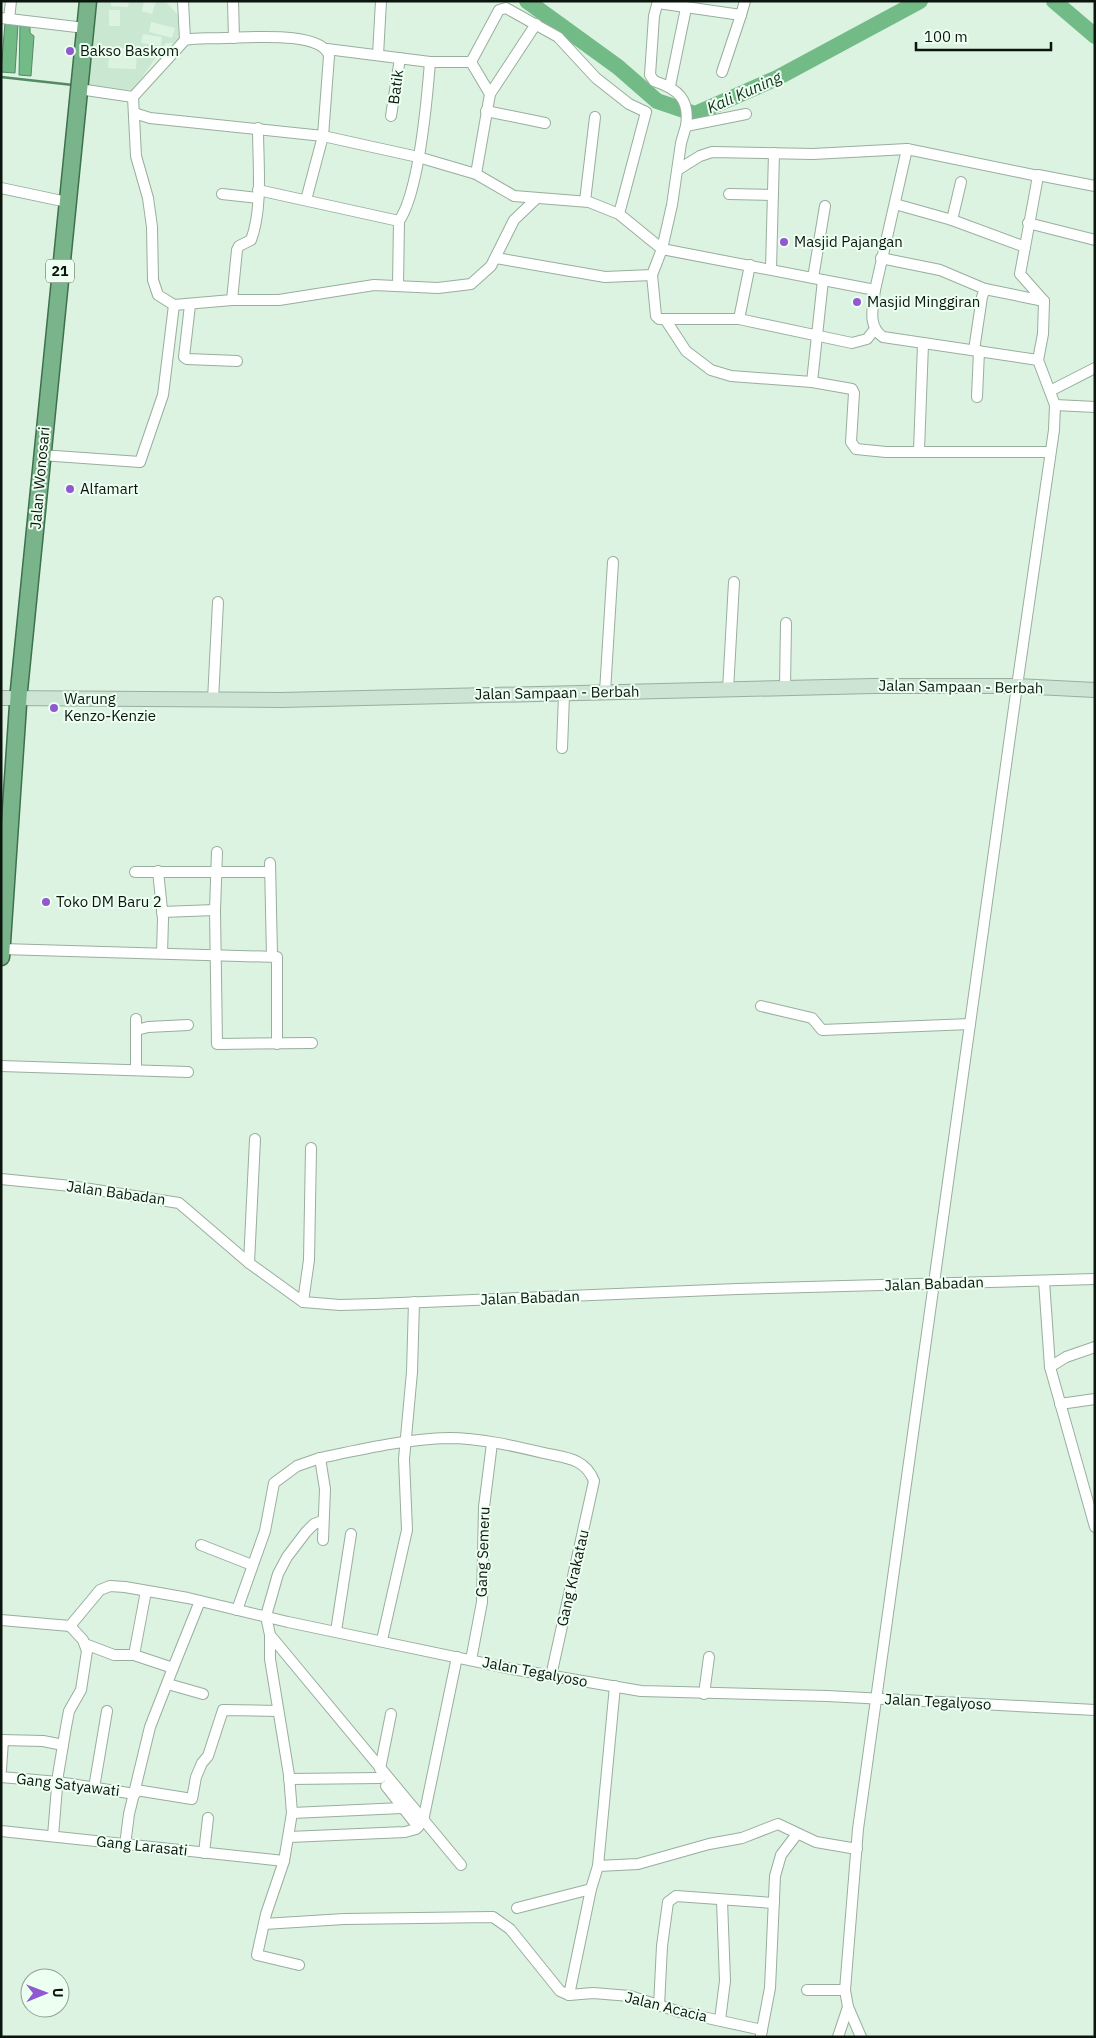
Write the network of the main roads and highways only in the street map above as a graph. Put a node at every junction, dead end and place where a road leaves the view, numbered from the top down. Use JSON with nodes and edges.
{"nodes":[{"id":1,"x":88,"y":1,"type":"edge"},
{"id":2,"x":1095,"y":690,"type":"edge"},
{"id":3,"x":1,"y":698,"type":"edge"},
{"id":4,"x":18,"y":699,"type":"junction"},
{"id":5,"x":2,"y":949,"type":"edge"},
{"id":6,"x":1,"y":956,"type":"edge"}],
"edges":[{"from":1,"to":4,"type":"highway","name":"Jalan Wonosari","number":"21"},
{"from":2,"to":4,"type":"main road","name":"Jalan Sampaan - Berbah"},
{"from":3,"to":4,"type":"main road","name":"Jalan Sampaan - Berbah"},
{"from":4,"to":5,"type":"highway","name":"Jalan Wonosari","number":"21"},
{"from":5,"to":6,"type":"highway","name":"Jalan Wonosari","number":"21"}]}
